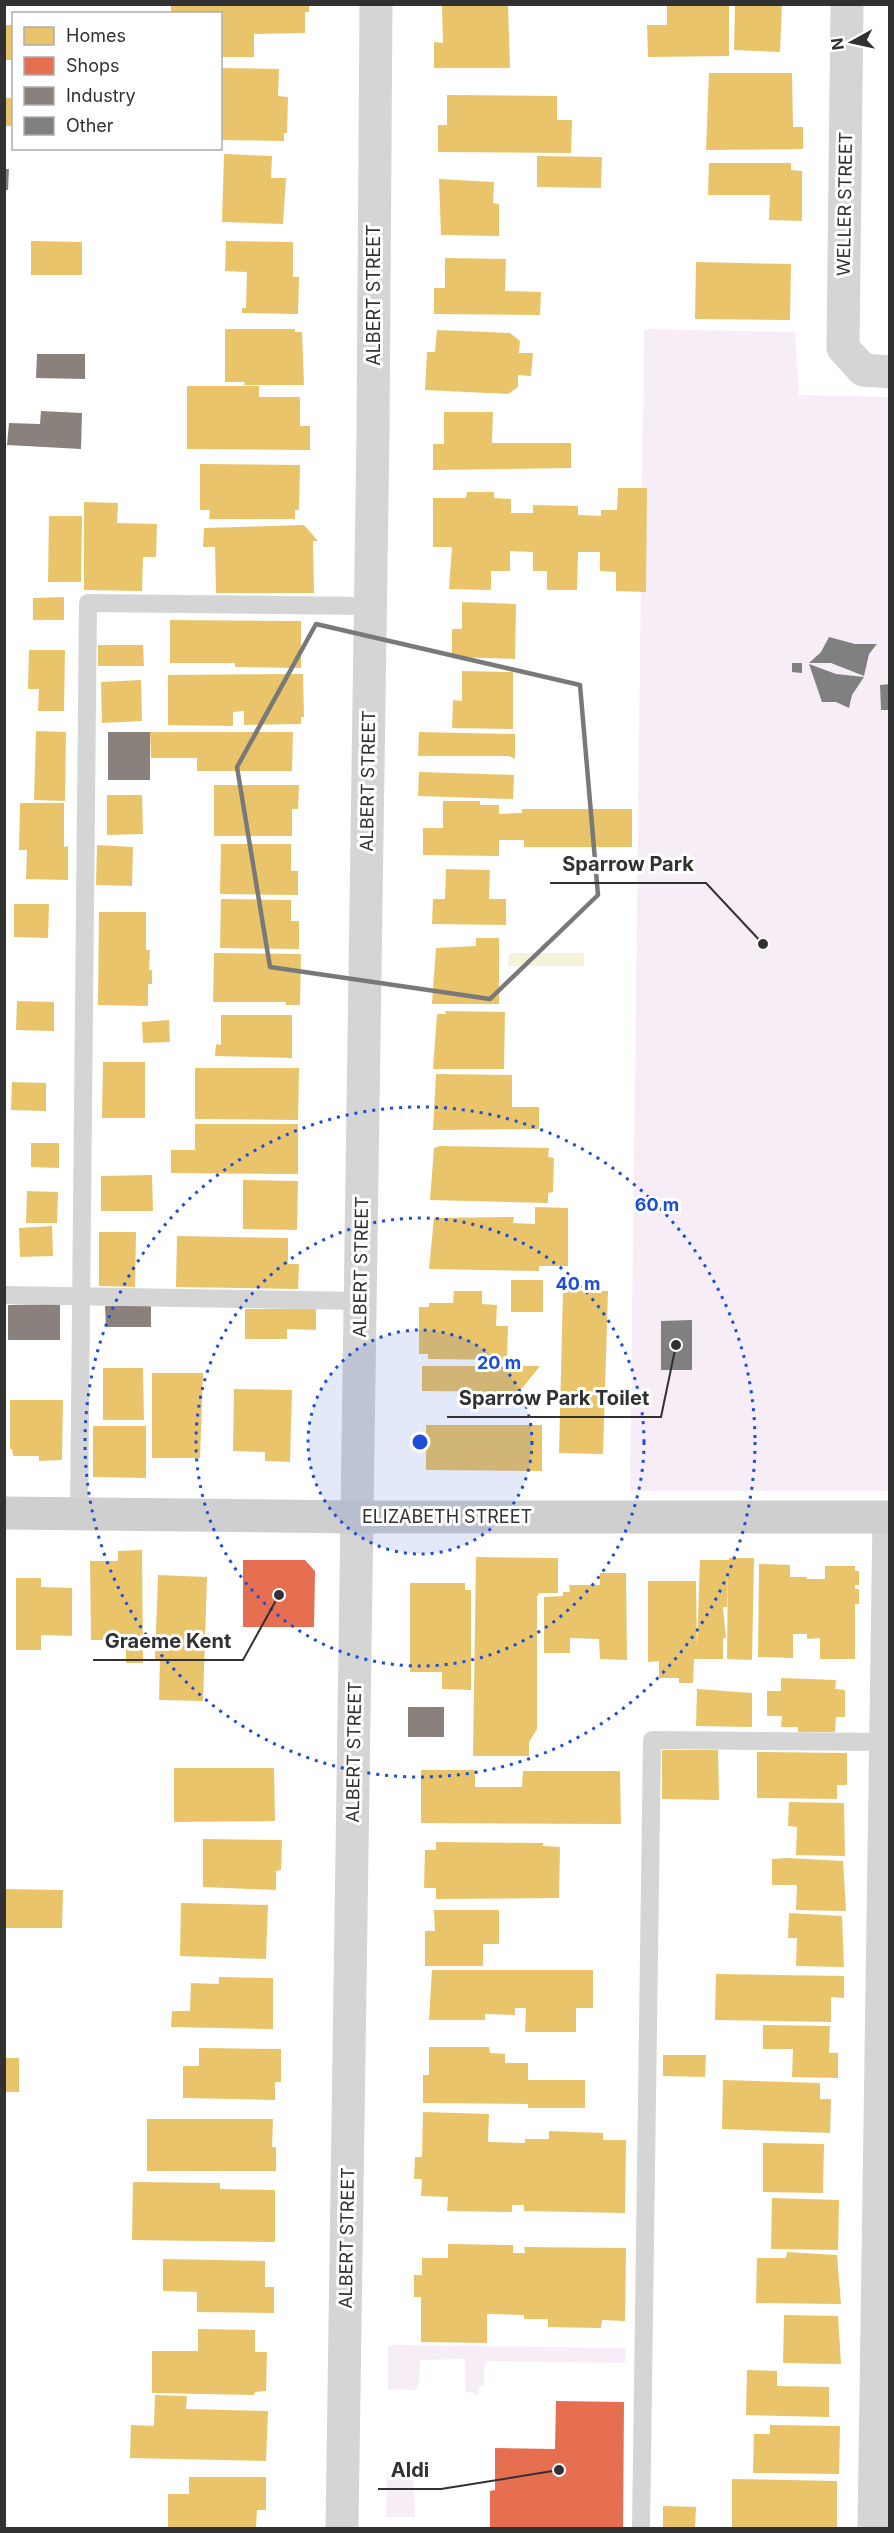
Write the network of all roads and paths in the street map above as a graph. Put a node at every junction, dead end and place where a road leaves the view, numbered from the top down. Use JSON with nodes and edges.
{"nodes":[{"id":1,"x":376,"y":4,"type":"edge"},
{"id":2,"x":847,"y":4,"type":"edge"},
{"id":3,"x":890,"y":372,"type":"edge"},
{"id":4,"x":370,"y":606,"type":"junction"},
{"id":5,"x":4,"y":1295,"type":"edge"},
{"id":6,"x":81,"y":1296,"type":"junction"},
{"id":7,"x":360,"y":1301,"type":"junction"},
{"id":8,"x":4,"y":1513,"type":"edge"},
{"id":9,"x":79,"y":1513,"type":"junction"},
{"id":10,"x":357,"y":1517,"type":"junction"},
{"id":11,"x":889,"y":1517,"type":"edge"},
{"id":12,"x":888,"y":1742,"type":"edge"},
{"id":13,"x":342,"y":2529,"type":"edge"},
{"id":14,"x":641,"y":2529,"type":"edge"},
{"id":15,"x":874,"y":2529,"type":"edge"}],
"edges":[{"from":1,"to":4,"type":"street","name":"ALBERT STREET"},
{"from":2,"to":3,"type":"street","name":"WELLER STREET"},
{"from":4,"to":6,"type":"lane"},
{"from":4,"to":7,"type":"street","name":"ALBERT STREET"},
{"from":5,"to":6,"type":"lane"},
{"from":6,"to":7,"type":"lane"},
{"from":6,"to":9,"type":"lane"},
{"from":7,"to":10,"type":"street","name":"ALBERT STREET"},
{"from":8,"to":9,"type":"street","name":"ELIZABETH STREET"},
{"from":9,"to":10,"type":"street","name":"ELIZABETH STREET"},
{"from":10,"to":11,"type":"street","name":"ELIZABETH STREET"},
{"from":10,"to":13,"type":"street","name":"ALBERT STREET"},
{"from":11,"to":12,"type":"street"},
{"from":12,"to":14,"type":"lane"},
{"from":12,"to":15,"type":"street"}]}
